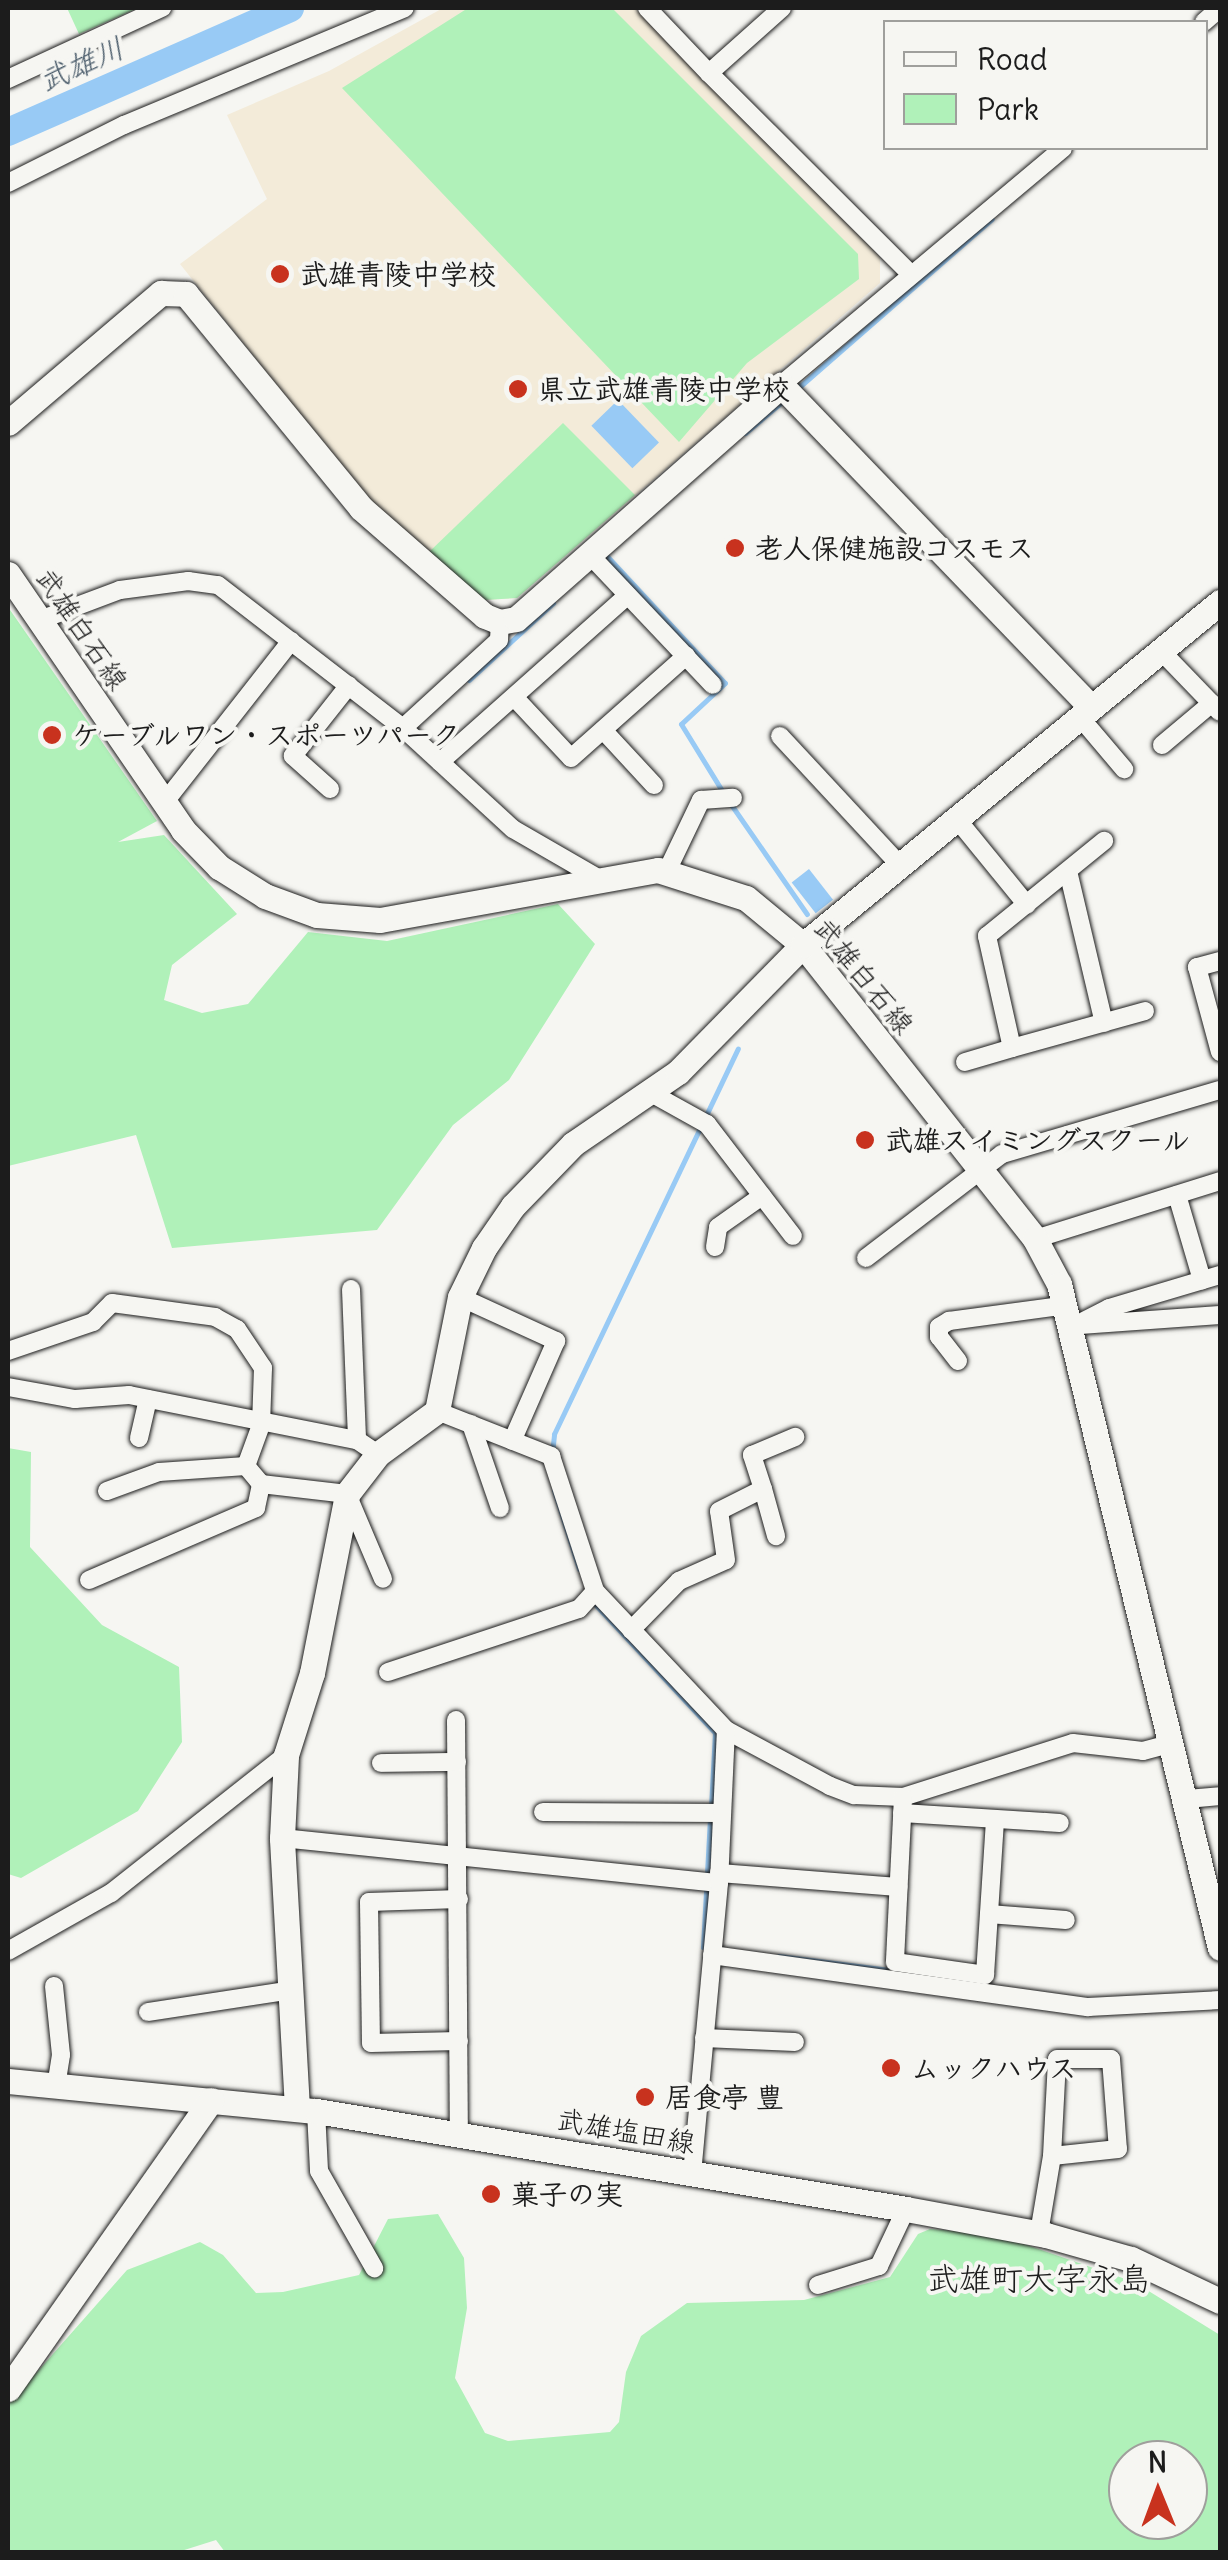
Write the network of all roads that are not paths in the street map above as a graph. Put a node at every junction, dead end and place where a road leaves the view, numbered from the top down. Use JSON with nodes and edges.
{"nodes":[{"id":1,"x":162,"y":8,"type":"edge"},
{"id":2,"x":404,"y":8,"type":"edge"},
{"id":3,"x":782,"y":8,"type":"edge"},
{"id":4,"x":654,"y":10,"type":"edge"},
{"id":5,"x":709,"y":73,"type":"junction"},
{"id":6,"x":8,"y":79,"type":"edge"},
{"id":7,"x":1061,"y":150,"type":"edge"},
{"id":8,"x":8,"y":183,"type":"edge"},
{"id":9,"x":909,"y":272,"type":"junction"},
{"id":10,"x":781,"y":385,"type":"junction"},
{"id":11,"x":8,"y":422,"type":"edge"},
{"id":12,"x":595,"y":560,"type":"junction"},
{"id":13,"x":8,"y":574,"type":"edge"},
{"id":14,"x":628,"y":596,"type":"junction"},
{"id":15,"x":1220,"y":602,"type":"edge"},
{"id":16,"x":40,"y":620,"type":"junction"},
{"id":17,"x":500,"y":622,"type":"junction"},
{"id":18,"x":291,"y":640,"type":"junction"},
{"id":19,"x":1162,"y":652,"type":"junction"},
{"id":20,"x":686,"y":656,"type":"junction"},
{"id":21,"x":349,"y":685,"type":"junction"},
{"id":22,"x":714,"y":685,"type":"dead end"},
{"id":23,"x":514,"y":697,"type":"junction"},
{"id":24,"x":1216,"y":707,"type":"edge"},
{"id":25,"x":1085,"y":711,"type":"junction"},
{"id":26,"x":404,"y":728,"type":"junction"},
{"id":27,"x":603,"y":730,"type":"junction"},
{"id":28,"x":780,"y":736,"type":"dead end"},
{"id":29,"x":1162,"y":745,"type":"dead end"},
{"id":30,"x":440,"y":762,"type":"junction"},
{"id":31,"x":1124,"y":769,"type":"dead end"},
{"id":32,"x":654,"y":785,"type":"dead end"},
{"id":33,"x":330,"y":789,"type":"dead end"},
{"id":34,"x":727,"y":798,"type":"dead end"},
{"id":35,"x":164,"y":803,"type":"junction"},
{"id":36,"x":956,"y":818,"type":"junction"},
{"id":37,"x":1104,"y":841,"type":"dead end"},
{"id":38,"x":900,"y":864,"type":"junction"},
{"id":39,"x":1068,"y":870,"type":"junction"},
{"id":40,"x":667,"y":872,"type":"junction"},
{"id":41,"x":596,"y":878,"type":"junction"},
{"id":42,"x":1027,"y":905,"type":"junction"},
{"id":43,"x":803,"y":945,"type":"junction"},
{"id":44,"x":1220,"y":961,"type":"edge"},
{"id":45,"x":1145,"y":1011,"type":"dead end"},
{"id":46,"x":1104,"y":1022,"type":"junction"},
{"id":47,"x":1012,"y":1048,"type":"junction"},
{"id":48,"x":1220,"y":1052,"type":"edge"},
{"id":49,"x":965,"y":1062,"type":"dead end"},
{"id":50,"x":1220,"y":1090,"type":"edge"},
{"id":51,"x":651,"y":1092,"type":"junction"},
{"id":52,"x":982,"y":1172,"type":"junction"},
{"id":53,"x":1220,"y":1182,"type":"edge"},
{"id":54,"x":1178,"y":1195,"type":"junction"},
{"id":55,"x":762,"y":1196,"type":"junction"},
{"id":56,"x":793,"y":1236,"type":"dead end"},
{"id":57,"x":1035,"y":1238,"type":"junction"},
{"id":58,"x":716,"y":1247,"type":"dead end"},
{"id":59,"x":866,"y":1258,"type":"dead end"},
{"id":60,"x":1211,"y":1278,"type":"edge"},
{"id":61,"x":351,"y":1289,"type":"dead end"},
{"id":62,"x":460,"y":1297,"type":"junction"},
{"id":63,"x":1071,"y":1315,"type":"junction"},
{"id":64,"x":1220,"y":1315,"type":"edge"},
{"id":65,"x":8,"y":1352,"type":"edge"},
{"id":66,"x":958,"y":1361,"type":"dead end"},
{"id":67,"x":8,"y":1387,"type":"edge"},
{"id":68,"x":148,"y":1399,"type":"junction"},
{"id":69,"x":438,"y":1411,"type":"junction"},
{"id":70,"x":260,"y":1424,"type":"junction"},
{"id":71,"x":471,"y":1424,"type":"junction"},
{"id":72,"x":795,"y":1437,"type":"dead end"},
{"id":73,"x":139,"y":1438,"type":"dead end"},
{"id":74,"x":512,"y":1440,"type":"junction"},
{"id":75,"x":368,"y":1447,"type":"junction"},
{"id":76,"x":246,"y":1466,"type":"junction"},
{"id":77,"x":261,"y":1484,"type":"junction"},
{"id":78,"x":763,"y":1489,"type":"junction"},
{"id":79,"x":106,"y":1491,"type":"dead end"},
{"id":80,"x":347,"y":1494,"type":"junction"},
{"id":81,"x":500,"y":1508,"type":"dead end"},
{"id":82,"x":776,"y":1536,"type":"dead end"},
{"id":83,"x":90,"y":1580,"type":"dead end"},
{"id":84,"x":383,"y":1580,"type":"dead end"},
{"id":85,"x":595,"y":1591,"type":"junction"},
{"id":86,"x":632,"y":1630,"type":"junction"},
{"id":87,"x":388,"y":1672,"type":"dead end"},
{"id":88,"x":456,"y":1720,"type":"dead end"},
{"id":89,"x":726,"y":1730,"type":"junction"},
{"id":90,"x":1172,"y":1743,"type":"junction"},
{"id":91,"x":286,"y":1755,"type":"junction"},
{"id":92,"x":380,"y":1762,"type":"dead end"},
{"id":93,"x":457,"y":1762,"type":"junction"},
{"id":94,"x":1220,"y":1796,"type":"edge"},
{"id":95,"x":1186,"y":1799,"type":"junction"},
{"id":96,"x":902,"y":1805,"type":"junction"},
{"id":97,"x":542,"y":1812,"type":"dead end"},
{"id":98,"x":721,"y":1813,"type":"junction"},
{"id":99,"x":996,"y":1819,"type":"junction"},
{"id":100,"x":1060,"y":1823,"type":"dead end"},
{"id":101,"x":282,"y":1838,"type":"junction"},
{"id":102,"x":459,"y":1851,"type":"junction"},
{"id":103,"x":719,"y":1878,"type":"junction"},
{"id":104,"x":898,"y":1886,"type":"junction"},
{"id":105,"x":459,"y":1898,"type":"junction"},
{"id":106,"x":989,"y":1914,"type":"junction"},
{"id":107,"x":1066,"y":1920,"type":"dead end"},
{"id":108,"x":1220,"y":1948,"type":"edge"},
{"id":109,"x":8,"y":1950,"type":"edge"},
{"id":110,"x":712,"y":1955,"type":"junction"},
{"id":111,"x":54,"y":1986,"type":"dead end"},
{"id":112,"x":292,"y":1990,"type":"junction"},
{"id":113,"x":1220,"y":2000,"type":"edge"},
{"id":114,"x":148,"y":2012,"type":"dead end"},
{"id":115,"x":704,"y":2038,"type":"junction"},
{"id":116,"x":459,"y":2041,"type":"junction"},
{"id":117,"x":795,"y":2042,"type":"dead end"},
{"id":118,"x":8,"y":2081,"type":"edge"},
{"id":119,"x":56,"y":2086,"type":"junction"},
{"id":120,"x":211,"y":2100,"type":"junction"},
{"id":121,"x":306,"y":2110,"type":"junction"},
{"id":122,"x":459,"y":2132,"type":"junction"},
{"id":123,"x":1052,"y":2156,"type":"junction"},
{"id":124,"x":692,"y":2173,"type":"junction"},
{"id":125,"x":906,"y":2209,"type":"junction"},
{"id":126,"x":1039,"y":2233,"type":"junction"},
{"id":127,"x":374,"y":2268,"type":"dead end"},
{"id":128,"x":818,"y":2285,"type":"dead end"},
{"id":129,"x":1220,"y":2301,"type":"edge"},
{"id":130,"x":8,"y":2389,"type":"edge"}],
"edges":[{"from":1,"to":6,"type":"street"},
{"from":2,"to":8,"type":"street"},
{"from":3,"to":5,"type":"street"},
{"from":4,"to":5,"type":"street"},
{"from":5,"to":9,"type":"street"},
{"from":7,"to":9,"type":"street"},
{"from":9,"to":10,"type":"street"},
{"from":10,"to":12,"type":"street"},
{"from":10,"to":25,"type":"street"},
{"from":11,"to":17,"type":"street"},
{"from":12,"to":14,"type":"street"},
{"from":12,"to":17,"type":"street"},
{"from":13,"to":16,"type":"street","name":"武雄白石線"},
{"from":14,"to":20,"type":"street"},
{"from":14,"to":23,"type":"street"},
{"from":15,"to":19,"type":"street"},
{"from":16,"to":18,"type":"street"},
{"from":16,"to":35,"type":"street","name":"武雄白石線"},
{"from":17,"to":26,"type":"street"},
{"from":18,"to":21,"type":"street"},
{"from":18,"to":35,"type":"street"},
{"from":19,"to":24,"type":"street"},
{"from":19,"to":25,"type":"street"},
{"from":20,"to":22,"type":"street"},
{"from":20,"to":27,"type":"street"},
{"from":21,"to":26,"type":"street"},
{"from":21,"to":33,"type":"street"},
{"from":23,"to":27,"type":"street"},
{"from":23,"to":30,"type":"street"},
{"from":24,"to":29,"type":"street"},
{"from":25,"to":31,"type":"street"},
{"from":25,"to":36,"type":"street"},
{"from":26,"to":30,"type":"street"},
{"from":27,"to":32,"type":"street"},
{"from":28,"to":38,"type":"street"},
{"from":30,"to":41,"type":"street"},
{"from":34,"to":40,"type":"street"},
{"from":35,"to":41,"type":"street","name":"武雄白石線"},
{"from":36,"to":38,"type":"street"},
{"from":36,"to":42,"type":"street"},
{"from":37,"to":39,"type":"street"},
{"from":38,"to":43,"type":"street"},
{"from":39,"to":42,"type":"street"},
{"from":39,"to":46,"type":"street"},
{"from":40,"to":41,"type":"street","name":"武雄白石線"},
{"from":40,"to":43,"type":"street","name":"武雄白石線"},
{"from":42,"to":47,"type":"street"},
{"from":43,"to":51,"type":"street"},
{"from":43,"to":52,"type":"street","name":"武雄白石線"},
{"from":44,"to":48,"type":"street"},
{"from":45,"to":46,"type":"street"},
{"from":46,"to":47,"type":"street"},
{"from":47,"to":49,"type":"street"},
{"from":50,"to":52,"type":"street"},
{"from":51,"to":55,"type":"street"},
{"from":51,"to":62,"type":"street"},
{"from":52,"to":57,"type":"street","name":"武雄白石線"},
{"from":52,"to":59,"type":"street"},
{"from":53,"to":54,"type":"street"},
{"from":54,"to":57,"type":"street"},
{"from":54,"to":60,"type":"street"},
{"from":55,"to":56,"type":"street"},
{"from":55,"to":58,"type":"street"},
{"from":57,"to":63,"type":"street","name":"武雄白石線"},
{"from":60,"to":63,"type":"street"},
{"from":61,"to":75,"type":"street"},
{"from":62,"to":69,"type":"street"},
{"from":62,"to":74,"type":"street"},
{"from":63,"to":64,"type":"street"},
{"from":63,"to":66,"type":"street"},
{"from":63,"to":90,"type":"street","name":"武雄白石線"},
{"from":65,"to":70,"type":"street"},
{"from":67,"to":68,"type":"street"},
{"from":68,"to":70,"type":"street"},
{"from":68,"to":73,"type":"street"},
{"from":69,"to":71,"type":"street"},
{"from":69,"to":75,"type":"street"},
{"from":70,"to":75,"type":"street"},
{"from":70,"to":76,"type":"street"},
{"from":71,"to":74,"type":"street"},
{"from":71,"to":81,"type":"street"},
{"from":72,"to":78,"type":"street"},
{"from":74,"to":85,"type":"street"},
{"from":75,"to":80,"type":"street"},
{"from":76,"to":77,"type":"street"},
{"from":76,"to":79,"type":"street"},
{"from":77,"to":80,"type":"street"},
{"from":77,"to":83,"type":"street"},
{"from":78,"to":82,"type":"street"},
{"from":78,"to":86,"type":"street"},
{"from":80,"to":84,"type":"street"},
{"from":80,"to":91,"type":"street"},
{"from":85,"to":86,"type":"street"},
{"from":85,"to":87,"type":"street"},
{"from":86,"to":89,"type":"street"},
{"from":88,"to":93,"type":"street"},
{"from":89,"to":96,"type":"street"},
{"from":89,"to":98,"type":"street"},
{"from":90,"to":95,"type":"street","name":"武雄白石線"},
{"from":90,"to":96,"type":"street"},
{"from":91,"to":101,"type":"street"},
{"from":91,"to":109,"type":"street"},
{"from":92,"to":93,"type":"street"},
{"from":93,"to":102,"type":"street"},
{"from":94,"to":95,"type":"street"},
{"from":95,"to":108,"type":"street","name":"武雄白石線"},
{"from":96,"to":99,"type":"street"},
{"from":96,"to":104,"type":"street"},
{"from":97,"to":98,"type":"street"},
{"from":98,"to":103,"type":"street"},
{"from":99,"to":100,"type":"street"},
{"from":99,"to":106,"type":"street"},
{"from":101,"to":102,"type":"street"},
{"from":101,"to":112,"type":"street"},
{"from":102,"to":103,"type":"street"},
{"from":102,"to":105,"type":"street"},
{"from":103,"to":104,"type":"street"},
{"from":103,"to":110,"type":"street"},
{"from":104,"to":106,"type":"street"},
{"from":105,"to":116,"type":"street"},
{"from":105,"to":116,"type":"street"},
{"from":106,"to":107,"type":"street"},
{"from":110,"to":113,"type":"street"},
{"from":110,"to":115,"type":"street"},
{"from":111,"to":119,"type":"street"},
{"from":112,"to":114,"type":"street"},
{"from":112,"to":121,"type":"street"},
{"from":115,"to":117,"type":"street"},
{"from":115,"to":124,"type":"street"},
{"from":116,"to":122,"type":"street"},
{"from":118,"to":119,"type":"street","name":"武雄塩田線"},
{"from":119,"to":120,"type":"street","name":"武雄塩田線"},
{"from":120,"to":121,"type":"street","name":"武雄塩田線"},
{"from":120,"to":130,"type":"street"},
{"from":121,"to":122,"type":"street","name":"武雄塩田線"},
{"from":121,"to":127,"type":"street"},
{"from":122,"to":124,"type":"street","name":"武雄塩田線"},
{"from":123,"to":123,"type":"street"},
{"from":123,"to":126,"type":"street"},
{"from":124,"to":125,"type":"street","name":"武雄塩田線"},
{"from":125,"to":126,"type":"street","name":"武雄塩田線"},
{"from":125,"to":128,"type":"street"},
{"from":126,"to":129,"type":"street","name":"武雄塩田線"}]}
